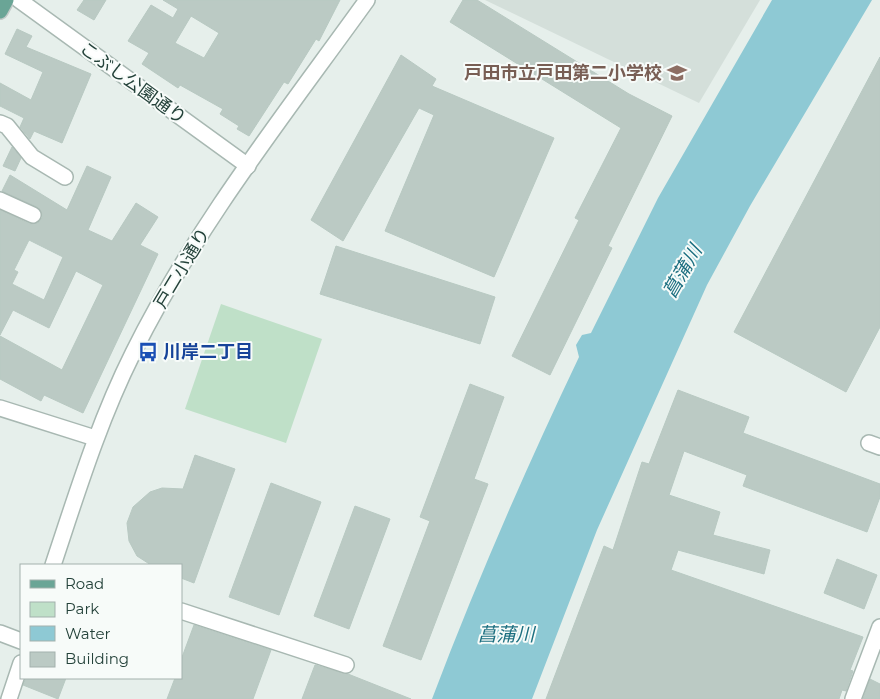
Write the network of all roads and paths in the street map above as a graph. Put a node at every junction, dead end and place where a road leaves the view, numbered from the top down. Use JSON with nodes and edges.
{"nodes":[{"id":1,"x":6,"y":0,"type":"edge"},
{"id":2,"x":19,"y":0,"type":"edge"},
{"id":3,"x":367,"y":0,"type":"edge"},
{"id":4,"x":0,"y":11,"type":"edge"},
{"id":5,"x":0,"y":123,"type":"edge"},
{"id":6,"x":248,"y":166,"type":"junction"},
{"id":7,"x":64,"y":177,"type":"dead end"},
{"id":8,"x":0,"y":200,"type":"edge"},
{"id":9,"x":32,"y":215,"type":"dead end"},
{"id":10,"x":0,"y":408,"type":"edge"},
{"id":11,"x":95,"y":438,"type":"junction"},
{"id":12,"x":53,"y":564,"type":"edge"},
{"id":13,"x":182,"y":611,"type":"edge"},
{"id":14,"x":880,"y":627,"type":"edge"},
{"id":15,"x":0,"y":633,"type":"edge"},
{"id":16,"x":20,"y":640,"type":"edge"},
{"id":17,"x":346,"y":665,"type":"dead end"},
{"id":18,"x":20,"y":666,"type":"edge"},
{"id":19,"x":10,"y":699,"type":"edge"},
{"id":20,"x":853,"y":699,"type":"edge"}],
"edges":[{"from":1,"to":4,"type":"main road"},
{"from":2,"to":6,"type":"street","name":"こぶし公園通り"},
{"from":3,"to":6,"type":"street","name":"戸二小通り"},
{"from":5,"to":7,"type":"street"},
{"from":6,"to":11,"type":"street","name":"戸二小通り"},
{"from":8,"to":9,"type":"street"},
{"from":10,"to":11,"type":"street"},
{"from":11,"to":12,"type":"street","name":"戸二小通り"},
{"from":13,"to":17,"type":"street"},
{"from":14,"to":20,"type":"street"},
{"from":15,"to":16,"type":"street"},
{"from":18,"to":19,"type":"street"}]}
